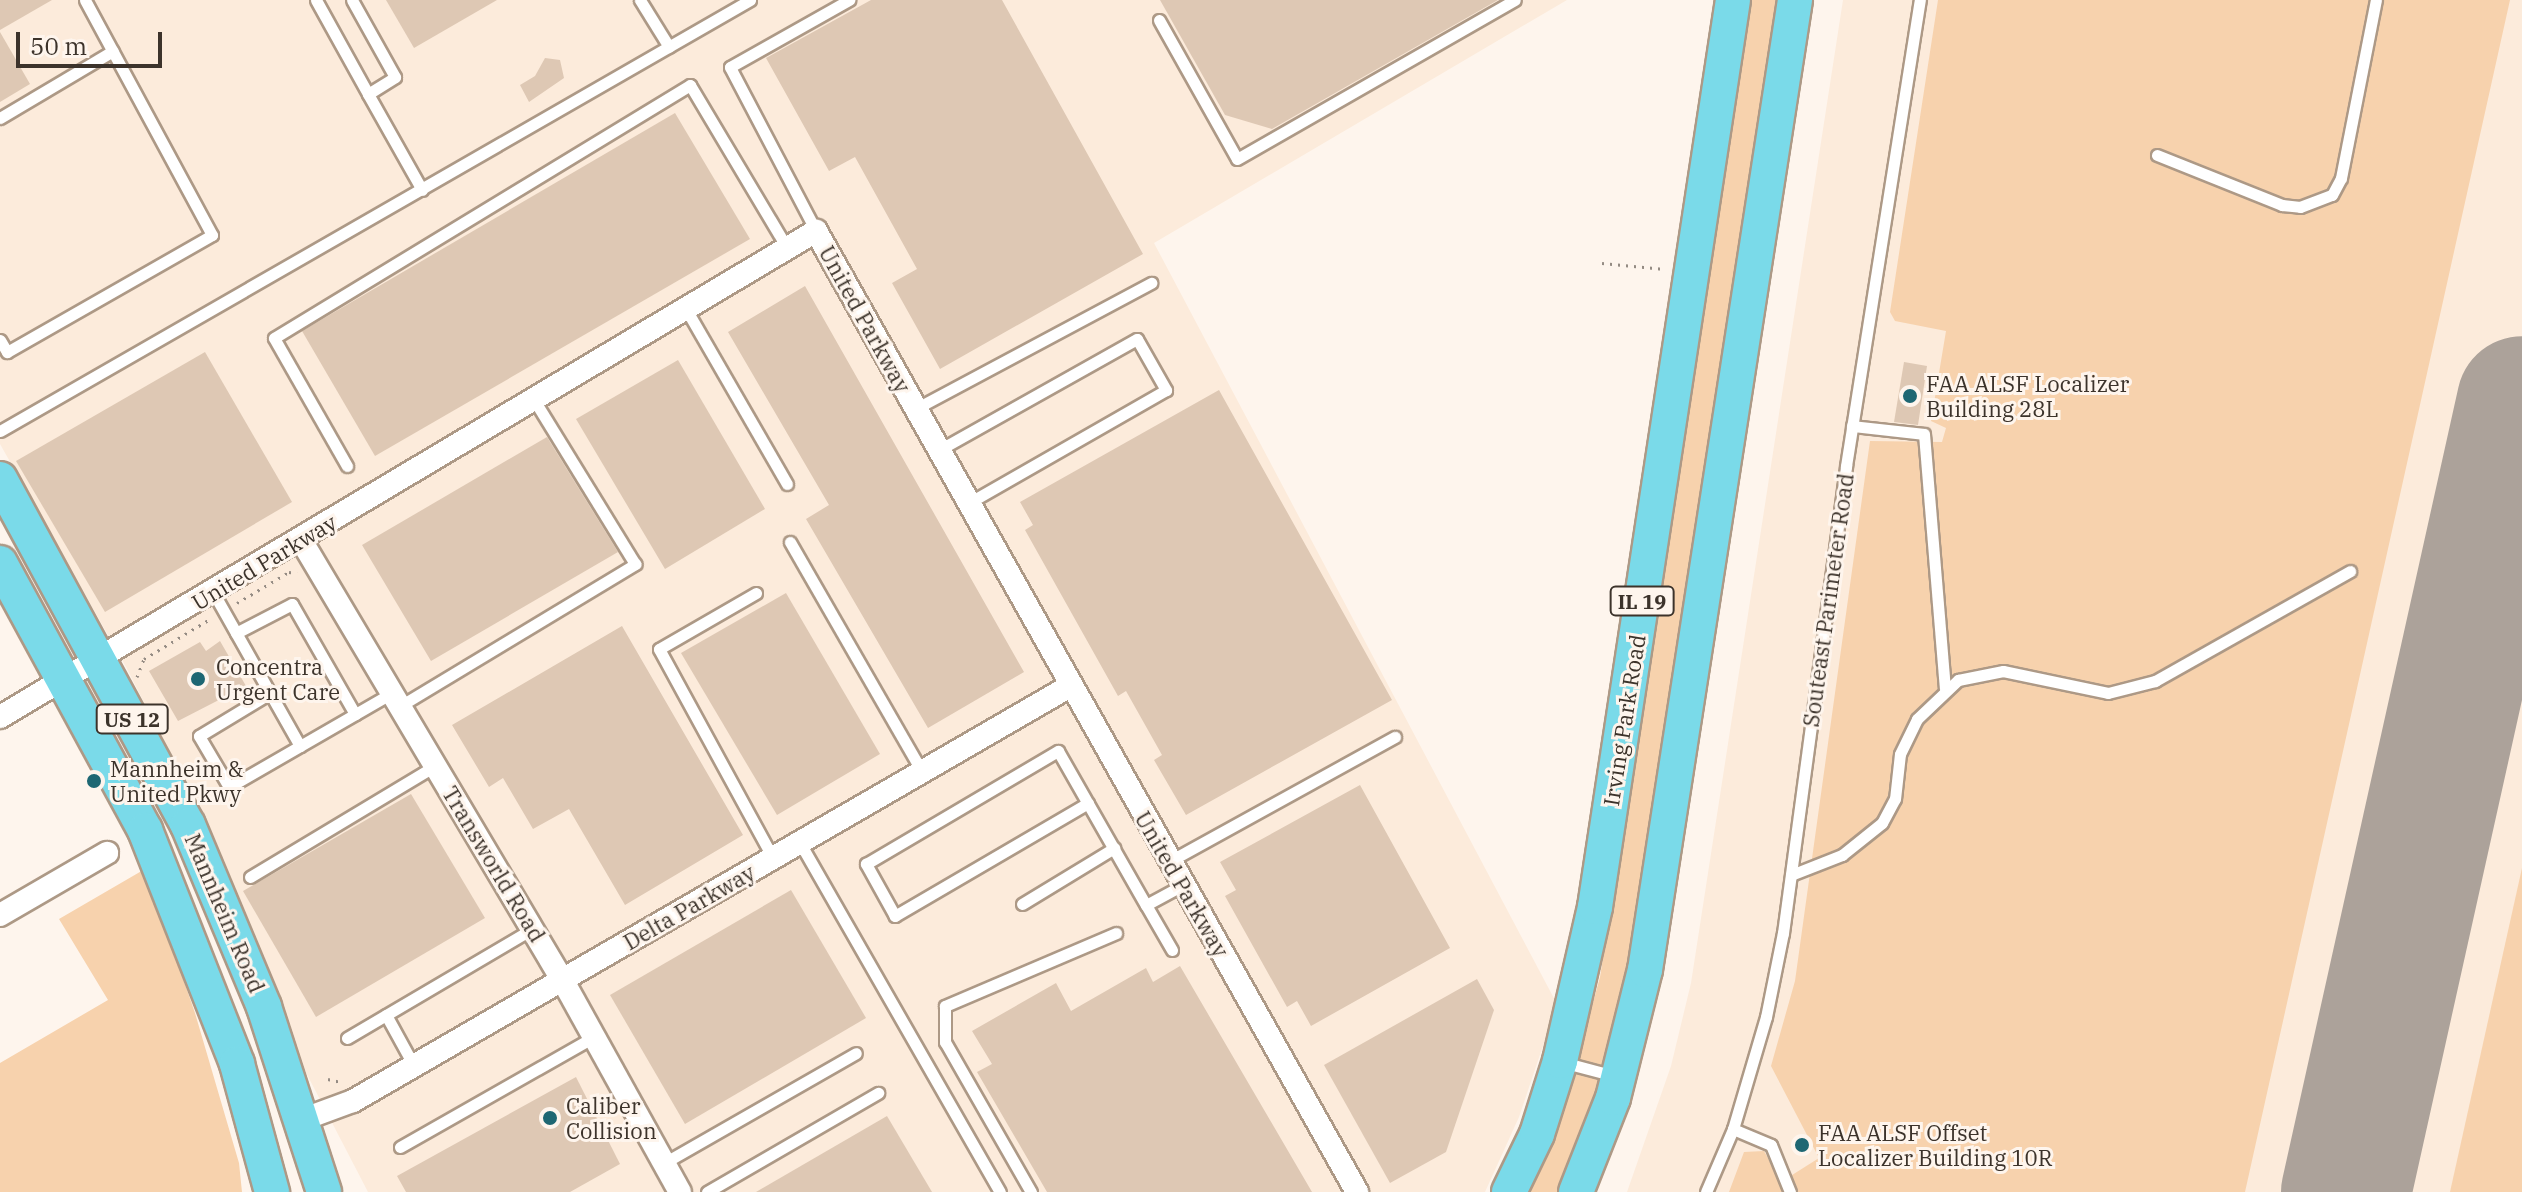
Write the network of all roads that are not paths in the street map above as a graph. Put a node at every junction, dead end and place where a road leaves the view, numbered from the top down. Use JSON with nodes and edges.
{"nodes":[{"id":1,"x":85,"y":0,"type":"edge"},
{"id":2,"x":316,"y":0,"type":"edge"},
{"id":3,"x":352,"y":0,"type":"edge"},
{"id":4,"x":640,"y":0,"type":"edge"},
{"id":5,"x":750,"y":0,"type":"edge"},
{"id":6,"x":849,"y":0,"type":"edge"},
{"id":7,"x":1515,"y":0,"type":"edge"},
{"id":8,"x":1733,"y":0,"type":"edge"},
{"id":9,"x":1795,"y":0,"type":"edge"},
{"id":10,"x":1920,"y":0,"type":"edge"},
{"id":11,"x":2376,"y":0,"type":"edge"},
{"id":12,"x":1159,"y":20,"type":"dead end"},
{"id":13,"x":669,"y":47,"type":"junction"},
{"id":14,"x":113,"y":51,"type":"junction"},
{"id":15,"x":368,"y":94,"type":"junction"},
{"id":16,"x":0,"y":118,"type":"edge"},
{"id":17,"x":2157,"y":155,"type":"dead end"},
{"id":18,"x":422,"y":190,"type":"junction"},
{"id":19,"x":816,"y":231,"type":"junction"},
{"id":20,"x":787,"y":248,"type":"junction"},
{"id":21,"x":1151,"y":283,"type":"dead end"},
{"id":22,"x":686,"y":309,"type":"junction"},
{"id":23,"x":0,"y":340,"type":"edge"},
{"id":24,"x":534,"y":400,"type":"junction"},
{"id":25,"x":915,"y":409,"type":"junction"},
{"id":26,"x":1852,"y":426,"type":"junction"},
{"id":27,"x":0,"y":431,"type":"edge"},
{"id":28,"x":939,"y":450,"type":"junction"},
{"id":29,"x":347,"y":466,"type":"dead end"},
{"id":30,"x":0,"y":479,"type":"edge"},
{"id":31,"x":787,"y":484,"type":"dead end"},
{"id":32,"x":968,"y":503,"type":"junction"},
{"id":33,"x":301,"y":540,"type":"junction"},
{"id":34,"x":790,"y":542,"type":"dead end"},
{"id":35,"x":1,"y":569,"type":"edge"},
{"id":36,"x":2350,"y":571,"type":"dead end"},
{"id":37,"x":213,"y":592,"type":"junction"},
{"id":38,"x":756,"y":593,"type":"dead end"},
{"id":39,"x":236,"y":633,"type":"junction"},
{"id":40,"x":100,"y":659,"type":"junction"},
{"id":41,"x":64,"y":679,"type":"junction"},
{"id":42,"x":1070,"y":686,"type":"junction"},
{"id":43,"x":1945,"y":688,"type":"junction"},
{"id":44,"x":270,"y":693,"type":"junction"},
{"id":45,"x":396,"y":699,"type":"junction"},
{"id":46,"x":355,"y":714,"type":"junction"},
{"id":47,"x":0,"y":717,"type":"edge"},
{"id":48,"x":1395,"y":737,"type":"dead end"},
{"id":49,"x":300,"y":746,"type":"junction"},
{"id":50,"x":435,"y":766,"type":"junction"},
{"id":51,"x":922,"y":772,"type":"junction"},
{"id":52,"x":1088,"y":803,"type":"junction"},
{"id":53,"x":800,"y":843,"type":"junction"},
{"id":54,"x":1114,"y":848,"type":"junction"},
{"id":55,"x":107,"y":853,"type":"dead end"},
{"id":56,"x":773,"y":858,"type":"junction"},
{"id":57,"x":1170,"y":861,"type":"junction"},
{"id":58,"x":1791,"y":875,"type":"junction"},
{"id":59,"x":250,"y":877,"type":"dead end"},
{"id":60,"x":1183,"y":885,"type":"junction"},
{"id":61,"x":1022,"y":904,"type":"dead end"},
{"id":62,"x":1146,"y":905,"type":"junction"},
{"id":63,"x":0,"y":915,"type":"edge"},
{"id":64,"x":532,"y":929,"type":"junction"},
{"id":65,"x":1116,"y":933,"type":"dead end"},
{"id":66,"x":1172,"y":950,"type":"dead end"},
{"id":67,"x":563,"y":981,"type":"junction"},
{"id":68,"x":386,"y":1015,"type":"junction"},
{"id":69,"x":594,"y":1037,"type":"junction"},
{"id":70,"x":347,"y":1038,"type":"dead end"},
{"id":71,"x":856,"y":1053,"type":"dead end"},
{"id":72,"x":1560,"y":1061,"type":"junction"},
{"id":73,"x":414,"y":1066,"type":"junction"},
{"id":74,"x":1619,"y":1077,"type":"junction"},
{"id":75,"x":878,"y":1093,"type":"dead end"},
{"id":76,"x":304,"y":1119,"type":"junction"},
{"id":77,"x":1733,"y":1129,"type":"junction"},
{"id":78,"x":400,"y":1147,"type":"dead end"},
{"id":79,"x":664,"y":1163,"type":"junction"},
{"id":80,"x":272,"y":1192,"type":"edge"},
{"id":81,"x":324,"y":1192,"type":"edge"},
{"id":82,"x":680,"y":1192,"type":"edge"},
{"id":83,"x":707,"y":1192,"type":"edge"},
{"id":84,"x":1000,"y":1192,"type":"edge"},
{"id":85,"x":1031,"y":1192,"type":"edge"},
{"id":86,"x":1357,"y":1192,"type":"edge"},
{"id":87,"x":1509,"y":1192,"type":"edge"},
{"id":88,"x":1576,"y":1192,"type":"edge"},
{"id":89,"x":1706,"y":1192,"type":"edge"},
{"id":90,"x":1790,"y":1192,"type":"edge"}],
"edges":[{"from":1,"to":14,"type":"lane"},
{"from":2,"to":15,"type":"lane"},
{"from":3,"to":15,"type":"lane"},
{"from":4,"to":13,"type":"lane"},
{"from":5,"to":13,"type":"lane"},
{"from":6,"to":19,"type":"lane"},
{"from":7,"to":12,"type":"lane"},
{"from":8,"to":72,"type":"main road","name":"Irving Park Road","number":"IL 19"},
{"from":9,"to":74,"type":"main road","number":"IL 19"},
{"from":10,"to":26,"type":"lane","name":"Souteast Parimeter Road"},
{"from":11,"to":17,"type":"lane"},
{"from":13,"to":18,"type":"lane"},
{"from":14,"to":16,"type":"lane"},
{"from":14,"to":23,"type":"lane"},
{"from":15,"to":18,"type":"lane"},
{"from":18,"to":27,"type":"lane"},
{"from":19,"to":20,"type":"street","name":"United Parkway"},
{"from":19,"to":25,"type":"street","name":"United Parkway"},
{"from":20,"to":22,"type":"street","name":"United Parkway"},
{"from":20,"to":29,"type":"lane"},
{"from":21,"to":25,"type":"lane"},
{"from":22,"to":24,"type":"street","name":"United Parkway"},
{"from":22,"to":31,"type":"lane"},
{"from":24,"to":33,"type":"street","name":"United Parkway"},
{"from":24,"to":45,"type":"lane"},
{"from":25,"to":28,"type":"street","name":"United Parkway"},
{"from":26,"to":43,"type":"lane"},
{"from":26,"to":58,"type":"lane","name":"Souteast Parimeter Road"},
{"from":28,"to":32,"type":"street","name":"United Parkway"},
{"from":28,"to":32,"type":"lane"},
{"from":30,"to":40,"type":"main road","name":"Mannheim Road","number":"US 12"},
{"from":32,"to":42,"type":"street","name":"United Parkway"},
{"from":33,"to":37,"type":"street","name":"United Parkway"},
{"from":33,"to":45,"type":"street","name":"Transworld Road"},
{"from":34,"to":51,"type":"lane"},
{"from":35,"to":41,"type":"main road","name":"Mannheim Road","number":"US 12"},
{"from":36,"to":43,"type":"lane"},
{"from":37,"to":39,"type":"lane"},
{"from":37,"to":40,"type":"street","name":"United Parkway"},
{"from":38,"to":56,"type":"lane"},
{"from":39,"to":44,"type":"lane"},
{"from":39,"to":46,"type":"lane"},
{"from":40,"to":41,"type":"street","name":"United Parkway"},
{"from":40,"to":76,"type":"main road","name":"Mannheim Road","number":"US 12"},
{"from":41,"to":47,"type":"street","name":"United Parkway"},
{"from":41,"to":80,"type":"main road","name":"Mannheim Road","number":"US 12"},
{"from":42,"to":51,"type":"street","name":"Delta Parkway"},
{"from":42,"to":57,"type":"street","name":"United Parkway"},
{"from":43,"to":58,"type":"lane"},
{"from":44,"to":49,"type":"lane"},
{"from":44,"to":49,"type":"lane"},
{"from":45,"to":46,"type":"lane"},
{"from":45,"to":50,"type":"street","name":"Transworld Road"},
{"from":46,"to":49,"type":"lane"},
{"from":48,"to":57,"type":"lane"},
{"from":50,"to":59,"type":"lane"},
{"from":50,"to":64,"type":"street","name":"Transworld Road"},
{"from":51,"to":53,"type":"street","name":"Delta Parkway"},
{"from":52,"to":52,"type":"lane"},
{"from":52,"to":54,"type":"lane"},
{"from":53,"to":56,"type":"street","name":"Delta Parkway"},
{"from":53,"to":84,"type":"lane"},
{"from":54,"to":61,"type":"lane"},
{"from":54,"to":62,"type":"lane"},
{"from":55,"to":63,"type":"street"},
{"from":56,"to":67,"type":"street","name":"Delta Parkway"},
{"from":57,"to":60,"type":"street","name":"United Parkway"},
{"from":58,"to":77,"type":"lane","name":"Souteast Parimeter Road"},
{"from":60,"to":62,"type":"lane"},
{"from":60,"to":86,"type":"street","name":"United Parkway"},
{"from":62,"to":66,"type":"lane"},
{"from":64,"to":67,"type":"street","name":"Transworld Road"},
{"from":64,"to":68,"type":"lane"},
{"from":65,"to":85,"type":"lane"},
{"from":67,"to":69,"type":"street","name":"Transworld Road"},
{"from":67,"to":73,"type":"street","name":"Delta Parkway"},
{"from":68,"to":70,"type":"lane"},
{"from":68,"to":73,"type":"lane"},
{"from":69,"to":78,"type":"lane"},
{"from":69,"to":79,"type":"street","name":"Transworld Road"},
{"from":71,"to":79,"type":"lane"},
{"from":72,"to":74,"type":"lane"},
{"from":72,"to":87,"type":"main road","name":"Irving Park Road","number":"IL 19"},
{"from":73,"to":76,"type":"street","name":"Delta Parkway"},
{"from":74,"to":88,"type":"main road","number":"IL 19"},
{"from":75,"to":83,"type":"lane"},
{"from":76,"to":81,"type":"main road","name":"Mannheim Road","number":"US 12"},
{"from":77,"to":89,"type":"lane","name":"Souteast Parimeter Road"},
{"from":77,"to":90,"type":"lane"},
{"from":79,"to":82,"type":"street","name":"Transworld Road"}]}
